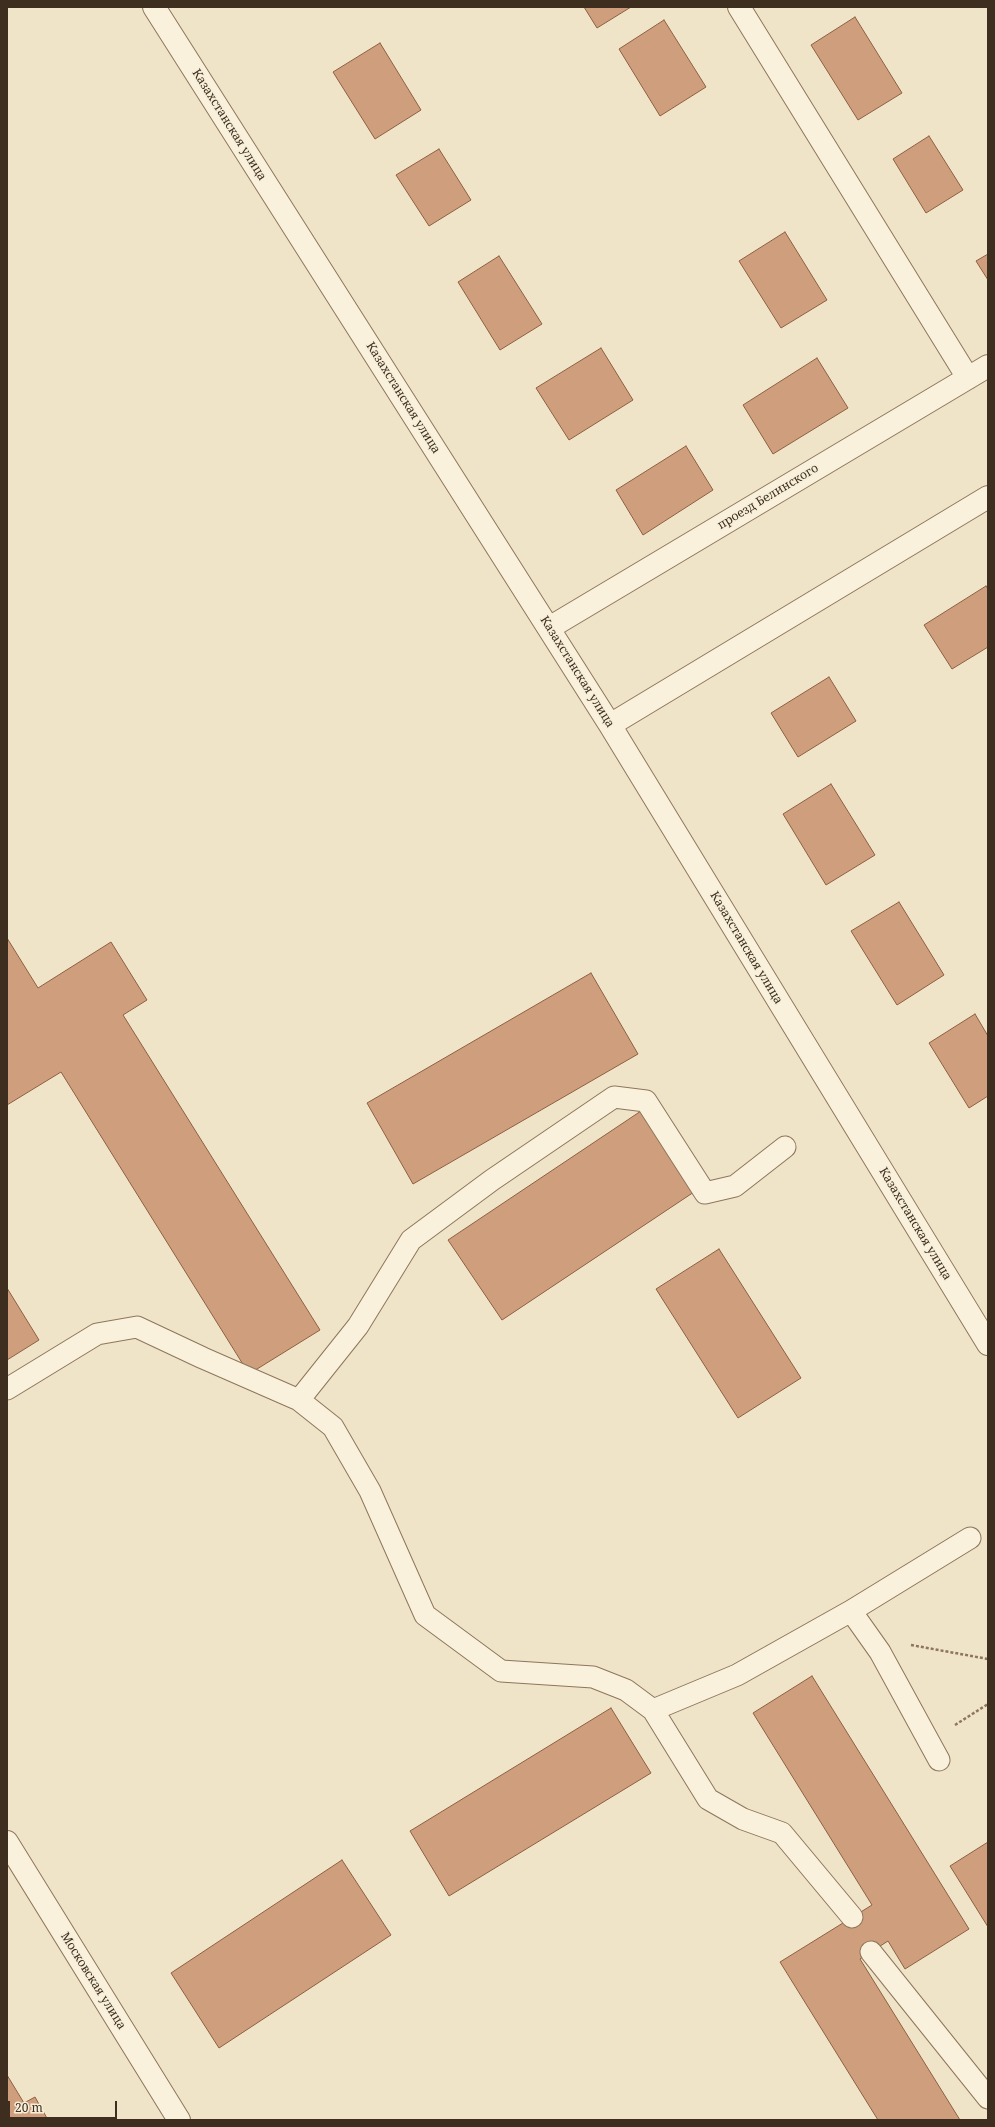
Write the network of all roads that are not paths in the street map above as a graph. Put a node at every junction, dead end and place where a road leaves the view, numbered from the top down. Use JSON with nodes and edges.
{"nodes":[{"id":1,"x":154,"y":7,"type":"edge"},
{"id":2,"x":739,"y":7,"type":"edge"},
{"id":3,"x":988,"y":366,"type":"edge"},
{"id":4,"x":968,"y":378,"type":"junction"},
{"id":5,"x":988,"y":497,"type":"edge"},
{"id":6,"x":549,"y":628,"type":"junction"},
{"id":7,"x":610,"y":725,"type":"junction"},
{"id":8,"x":785,"y":1147,"type":"dead end"},
{"id":9,"x":988,"y":1344,"type":"edge"},
{"id":10,"x":7,"y":1389,"type":"edge"},
{"id":11,"x":299,"y":1400,"type":"junction"},
{"id":12,"x":970,"y":1538,"type":"dead end"},
{"id":13,"x":851,"y":1611,"type":"junction"},
{"id":14,"x":653,"y":1710,"type":"junction"},
{"id":15,"x":939,"y":1760,"type":"dead end"},
{"id":16,"x":7,"y":1842,"type":"edge"},
{"id":17,"x":852,"y":1917,"type":"dead end"},
{"id":18,"x":871,"y":1952,"type":"dead end"},
{"id":19,"x":988,"y":2098,"type":"edge"},
{"id":20,"x":178,"y":2120,"type":"edge"}],
"edges":[{"from":1,"to":6,"type":"street","name":"Казахстанская улица"},
{"from":2,"to":4,"type":"street"},
{"from":3,"to":4,"type":"street","name":"проезд Белинского"},
{"from":4,"to":6,"type":"street","name":"проезд Белинского"},
{"from":5,"to":7,"type":"street"},
{"from":6,"to":7,"type":"street","name":"Казахстанская улица"},
{"from":7,"to":9,"type":"street","name":"Казахстанская улица"},
{"from":8,"to":11,"type":"lane"},
{"from":10,"to":11,"type":"lane"},
{"from":11,"to":14,"type":"lane"},
{"from":12,"to":13,"type":"lane"},
{"from":13,"to":14,"type":"lane"},
{"from":13,"to":15,"type":"lane"},
{"from":14,"to":17,"type":"lane"},
{"from":16,"to":20,"type":"street","name":"Московская улица"},
{"from":18,"to":19,"type":"lane"}]}
